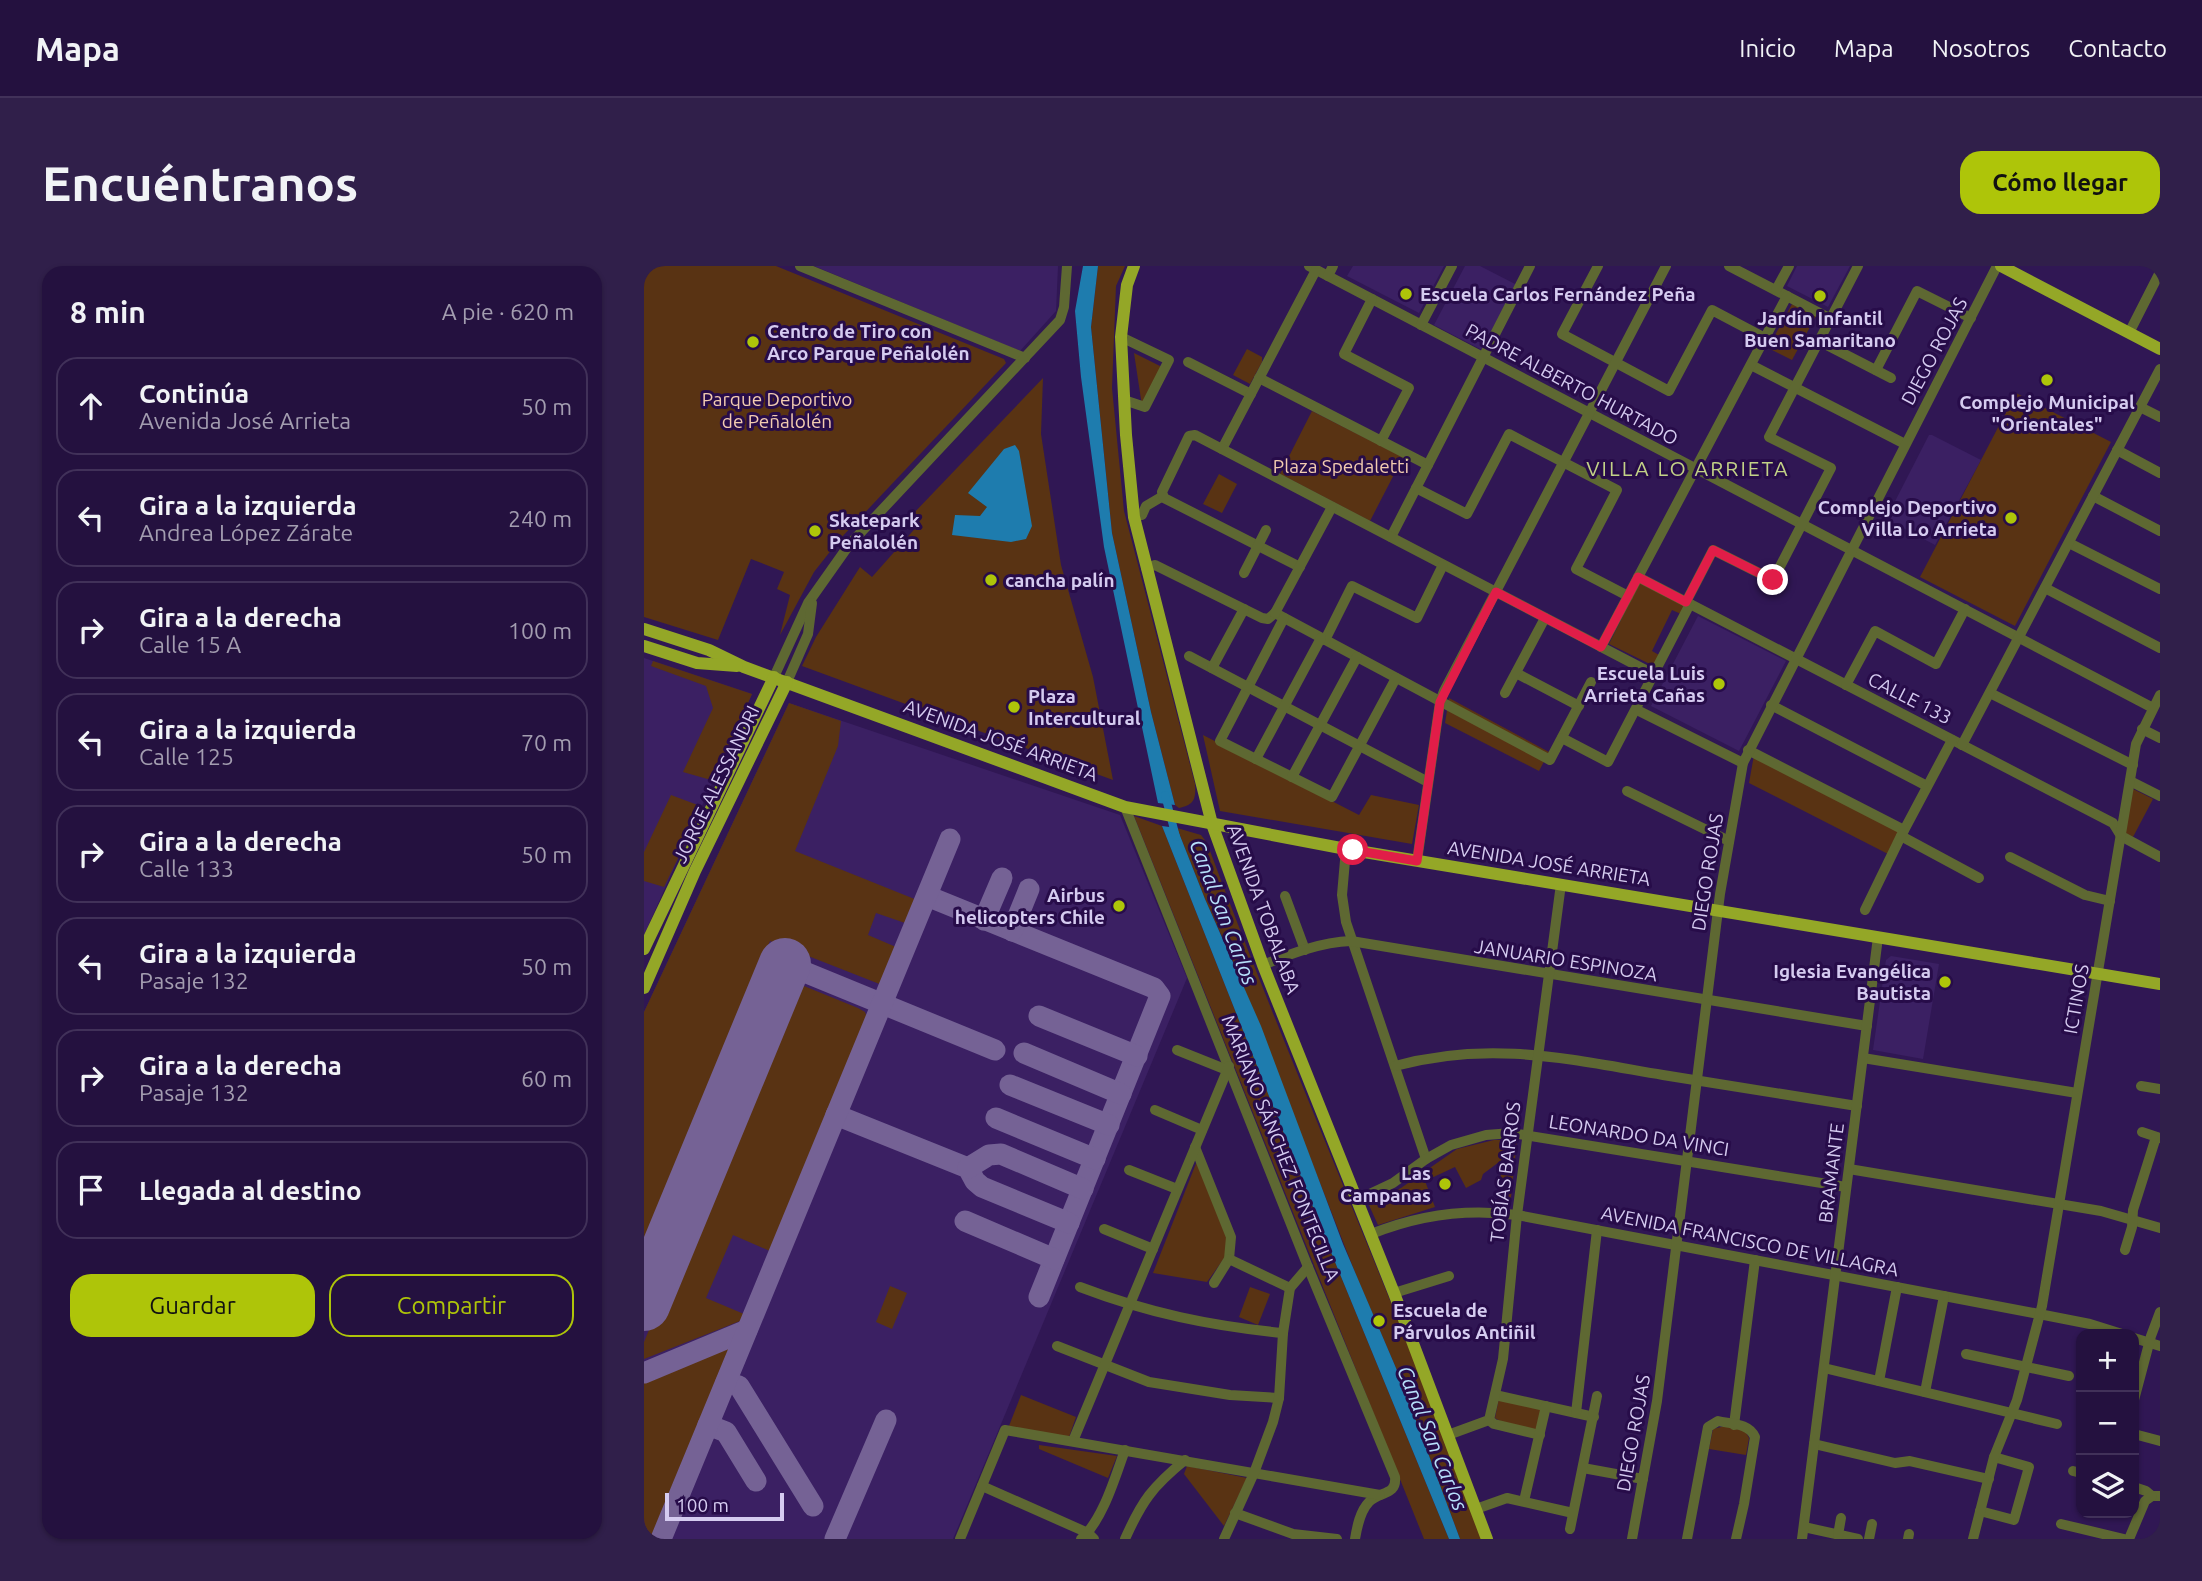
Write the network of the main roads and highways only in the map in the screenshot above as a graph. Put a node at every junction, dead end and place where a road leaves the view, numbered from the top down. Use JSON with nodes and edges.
{"nodes":[{"id":1,"x":1134,"y":266,"type":"edge"},
{"id":2,"x":1999,"y":266,"type":"edge"},
{"id":3,"x":2020,"y":270,"type":"edge"},
{"id":4,"x":2160,"y":349,"type":"edge"},
{"id":5,"x":644,"y":629,"type":"edge"},
{"id":6,"x":644,"y":646,"type":"edge"},
{"id":7,"x":744,"y":667,"type":"junction"},
{"id":8,"x":780,"y":680,"type":"junction"},
{"id":9,"x":1212,"y":824,"type":"junction"},
{"id":10,"x":644,"y":949,"type":"edge"},
{"id":11,"x":2159,"y":980,"type":"edge"},
{"id":12,"x":644,"y":988,"type":"edge"},
{"id":13,"x":1487,"y":1539,"type":"edge"}],
"edges":[{"from":1,"to":9,"type":"main road","name":"AVENIDA TOBALABA"},
{"from":2,"to":3,"type":"main road"},
{"from":3,"to":4,"type":"main road"},
{"from":5,"to":7,"type":"main road","name":"AVENIDA JOSÉ ARRIETA"},
{"from":6,"to":7,"type":"main road","name":"AVENIDA JOSÉ ARRIETA"},
{"from":7,"to":8,"type":"main road","name":"AVENIDA JOSÉ ARRIETA"},
{"from":8,"to":9,"type":"main road","name":"AVENIDA JOSÉ ARRIETA"},
{"from":8,"to":10,"type":"main road","name":"JORGE ALESSANDRI"},
{"from":8,"to":12,"type":"main road","name":"JORGE ALESSANDRI"},
{"from":9,"to":11,"type":"main road","name":"AVENIDA JOSÉ ARRIETA"},
{"from":9,"to":13,"type":"main road","name":"AVENIDA TOBALABA"}]}
